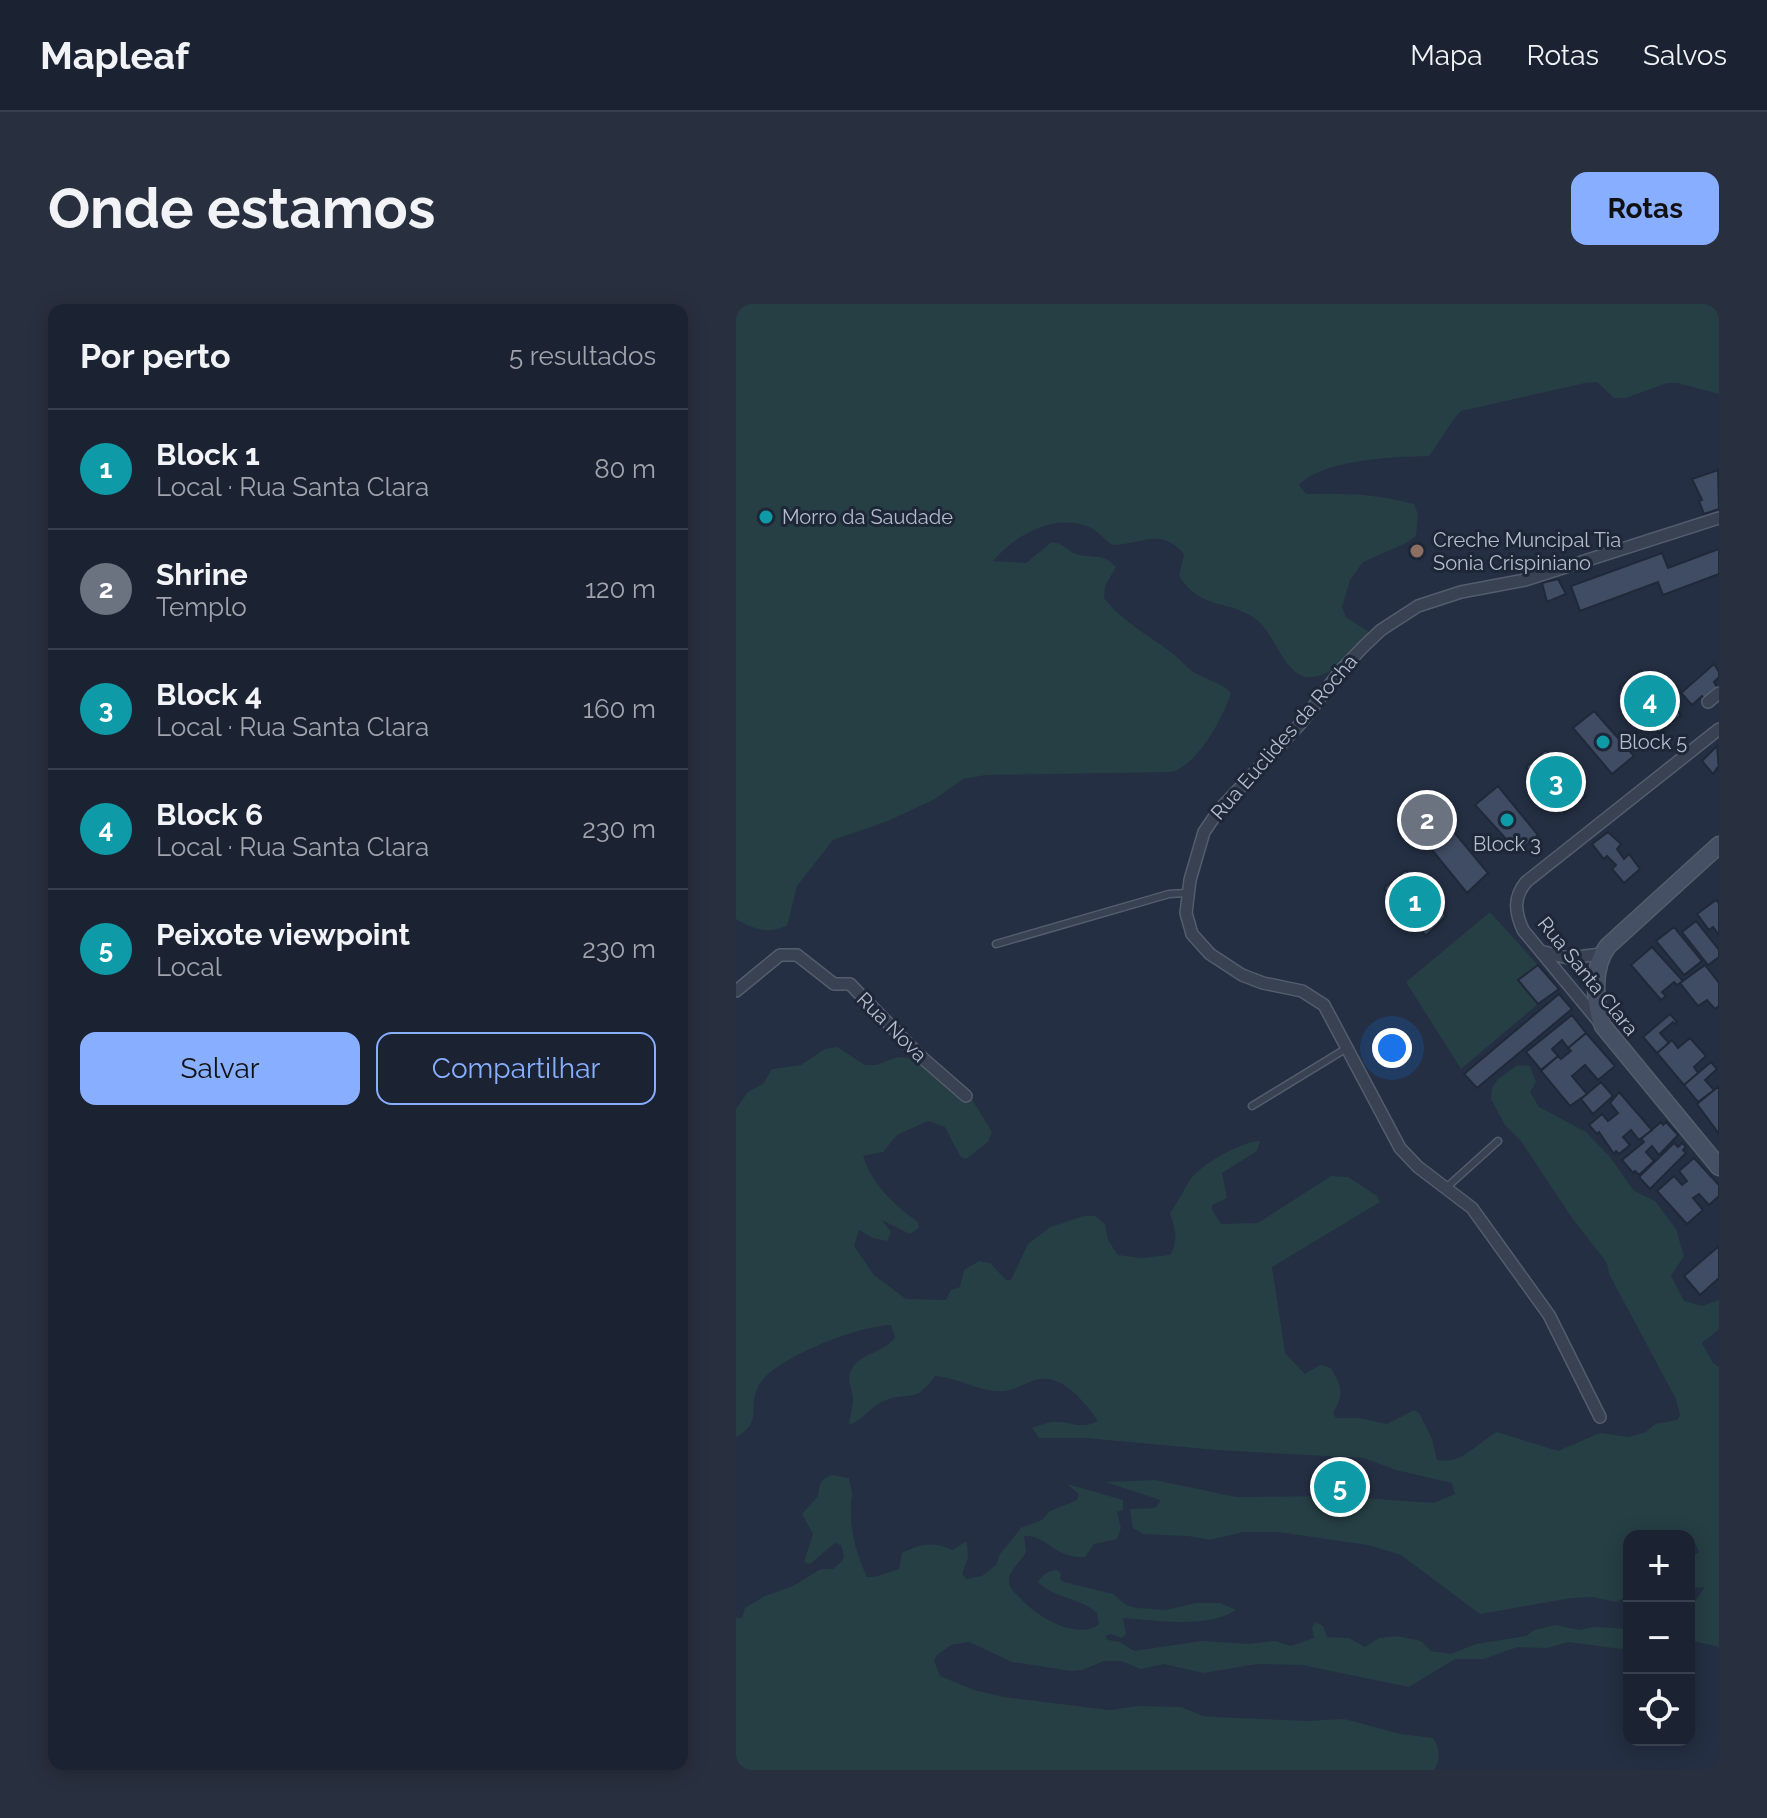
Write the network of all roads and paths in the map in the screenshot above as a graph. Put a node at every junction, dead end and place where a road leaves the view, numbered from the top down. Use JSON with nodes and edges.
{"nodes":[{"id":1,"x":1719,"y":518,"type":"edge"},
{"id":2,"x":1719,"y":693,"type":"edge"},
{"id":3,"x":1708,"y":702,"type":"dead end"},
{"id":4,"x":1719,"y":729,"type":"edge"},
{"id":5,"x":1719,"y":845,"type":"edge"},
{"id":6,"x":1187,"y":893,"type":"junction"},
{"id":7,"x":996,"y":944,"type":"dead end"},
{"id":8,"x":1539,"y":951,"type":"junction"},
{"id":9,"x":1602,"y":954,"type":"junction"},
{"id":10,"x":736,"y":991,"type":"edge"},
{"id":11,"x":1603,"y":1026,"type":"junction"},
{"id":12,"x":1347,"y":1048,"type":"junction"},
{"id":13,"x":966,"y":1096,"type":"dead end"},
{"id":14,"x":1252,"y":1106,"type":"dead end"},
{"id":15,"x":1498,"y":1141,"type":"dead end"},
{"id":16,"x":1719,"y":1167,"type":"edge"},
{"id":17,"x":1447,"y":1187,"type":"junction"},
{"id":18,"x":1600,"y":1417,"type":"dead end"}],
"edges":[{"from":1,"to":6,"type":"street","name":"Rua Euclides da Rocha"},
{"from":2,"to":3,"type":"street"},
{"from":4,"to":8,"type":"street","name":"Rua Santa Clara"},
{"from":5,"to":9,"type":"main road"},
{"from":6,"to":7,"type":"lane"},
{"from":6,"to":12,"type":"street","name":"Rua Euclides da Rocha"},
{"from":8,"to":9,"type":"street"},
{"from":8,"to":11,"type":"street","name":"Rua Santa Clara"},
{"from":9,"to":11,"type":"main road"},
{"from":10,"to":13,"type":"street","name":"Rua Nova"},
{"from":11,"to":16,"type":"main road","name":"Rua Santa Clara"},
{"from":12,"to":14,"type":"lane"},
{"from":12,"to":17,"type":"street","name":"Rua Euclides da Rocha"},
{"from":15,"to":17,"type":"lane"},
{"from":17,"to":18,"type":"street","name":"Rua Euclides da Rocha"}]}
